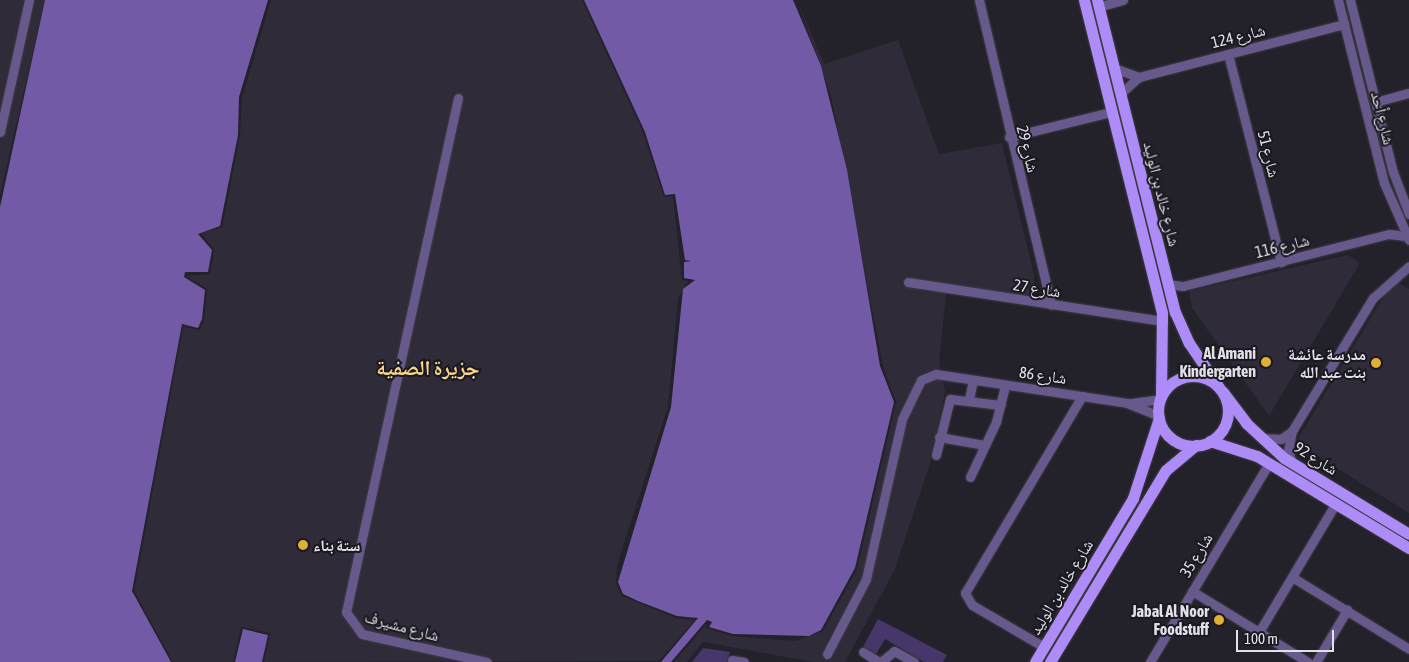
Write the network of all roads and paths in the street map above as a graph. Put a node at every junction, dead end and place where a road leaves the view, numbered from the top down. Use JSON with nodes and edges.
{"nodes":[{"id":1,"x":29,"y":0,"type":"edge"},
{"id":2,"x":980,"y":0,"type":"edge"},
{"id":3,"x":1084,"y":0,"type":"edge"},
{"id":4,"x":1123,"y":0,"type":"edge"},
{"id":5,"x":1338,"y":0,"type":"edge"},
{"id":6,"x":1350,"y":0,"type":"edge"},
{"id":7,"x":1098,"y":3,"type":"edge"},
{"id":8,"x":1344,"y":24,"type":"junction"},
{"id":9,"x":1228,"y":54,"type":"junction"},
{"id":10,"x":1114,"y":68,"type":"junction"},
{"id":11,"x":1139,"y":76,"type":"junction"},
{"id":12,"x":1409,"y":93,"type":"edge"},
{"id":13,"x":1120,"y":94,"type":"junction"},
{"id":14,"x":458,"y":98,"type":"dead end"},
{"id":15,"x":1375,"y":102,"type":"junction"},
{"id":16,"x":1111,"y":112,"type":"junction"},
{"id":17,"x":1381,"y":123,"type":"junction"},
{"id":18,"x":1369,"y":126,"type":"junction"},
{"id":19,"x":0,"y":132,"type":"edge"},
{"id":20,"x":1009,"y":137,"type":"junction"},
{"id":21,"x":1409,"y":214,"type":"edge"},
{"id":22,"x":1398,"y":221,"type":"junction"},
{"id":23,"x":1389,"y":234,"type":"junction"},
{"id":24,"x":1408,"y":238,"type":"edge"},
{"id":25,"x":1281,"y":262,"type":"junction"},
{"id":26,"x":1409,"y":266,"type":"edge"},
{"id":27,"x":908,"y":282,"type":"dead end"},
{"id":28,"x":1168,"y":284,"type":"junction"},
{"id":29,"x":1183,"y":286,"type":"junction"},
{"id":30,"x":1171,"y":297,"type":"junction"},
{"id":31,"x":1051,"y":305,"type":"junction"},
{"id":32,"x":1163,"y":321,"type":"junction"},
{"id":33,"x":973,"y":380,"type":"junction"},
{"id":34,"x":1005,"y":385,"type":"junction"},
{"id":35,"x":1220,"y":389,"type":"junction"},
{"id":36,"x":1082,"y":396,"type":"junction"},
{"id":37,"x":1160,"y":398,"type":"junction"},
{"id":38,"x":969,"y":399,"type":"junction"},
{"id":39,"x":1127,"y":403,"type":"junction"},
{"id":40,"x":1001,"y":405,"type":"junction"},
{"id":41,"x":1159,"y":417,"type":"junction"},
{"id":42,"x":1292,"y":431,"type":"junction"},
{"id":43,"x":939,"y":436,"type":"junction"},
{"id":44,"x":1261,"y":438,"type":"junction"},
{"id":45,"x":1210,"y":441,"type":"junction"},
{"id":46,"x":985,"y":445,"type":"junction"},
{"id":47,"x":1196,"y":445,"type":"junction"},
{"id":48,"x":936,"y":454,"type":"dead end"},
{"id":49,"x":1269,"y":463,"type":"junction"},
{"id":50,"x":1292,"y":463,"type":"junction"},
{"id":51,"x":970,"y":477,"type":"dead end"},
{"id":52,"x":1336,"y":503,"type":"junction"},
{"id":53,"x":1409,"y":534,"type":"edge"},
{"id":54,"x":1409,"y":548,"type":"edge"},
{"id":55,"x":1292,"y":576,"type":"junction"},
{"id":56,"x":1192,"y":592,"type":"junction"},
{"id":57,"x":1347,"y":610,"type":"junction"},
{"id":58,"x":1259,"y":632,"type":"junction"},
{"id":59,"x":1044,"y":647,"type":"junction"},
{"id":60,"x":1409,"y":649,"type":"edge"},
{"id":61,"x":862,"y":652,"type":"dead end"},
{"id":62,"x":827,"y":654,"type":"dead end"},
{"id":63,"x":732,"y":660,"type":"dead end"},
{"id":64,"x":1053,"y":661,"type":"edge"},
{"id":65,"x":487,"y":662,"type":"edge"},
{"id":66,"x":744,"y":662,"type":"edge"},
{"id":67,"x":880,"y":662,"type":"edge"},
{"id":68,"x":914,"y":662,"type":"edge"},
{"id":69,"x":1035,"y":662,"type":"edge"},
{"id":70,"x":1150,"y":662,"type":"edge"},
{"id":71,"x":1308,"y":662,"type":"edge"},
{"id":72,"x":1316,"y":662,"type":"edge"}],
"edges":[{"from":1,"to":19,"type":"street"},
{"from":2,"to":20,"type":"street","name":"شارع 29"},
{"from":3,"to":16,"type":"main road","name":"شارع خالد بن الوليد"},
{"from":4,"to":7,"type":"street"},
{"from":5,"to":8,"type":"street","name":"شارع أحد"},
{"from":6,"to":15,"type":"street","name":"شارع أحد"},
{"from":7,"to":10,"type":"main road","name":"شارع خالد بن الوليد"},
{"from":8,"to":9,"type":"street","name":"شارع 124"},
{"from":8,"to":18,"type":"street","name":"شارع أحد"},
{"from":9,"to":11,"type":"street","name":"شارع 124"},
{"from":9,"to":25,"type":"street","name":"شارع 51"},
{"from":10,"to":11,"type":"street"},
{"from":10,"to":13,"type":"main road","name":"شارع خالد بن الوليد"},
{"from":11,"to":13,"type":"street","name":"شارع 124"},
{"from":12,"to":15,"type":"street"},
{"from":13,"to":28,"type":"main road","name":"شارع خالد بن الوليد"},
{"from":14,"to":65,"type":"street","name":"شارع مشيرف"},
{"from":15,"to":17,"type":"street","name":"شارع أحد"},
{"from":16,"to":20,"type":"street"},
{"from":16,"to":32,"type":"main road","name":"شارع خالد بن الوليد"},
{"from":17,"to":18,"type":"street"},
{"from":17,"to":21,"type":"street","name":"شارع أحد"},
{"from":18,"to":22,"type":"street","name":"شارع أحد"},
{"from":20,"to":31,"type":"street","name":"شارع 29"},
{"from":22,"to":23,"type":"street"},
{"from":22,"to":24,"type":"street","name":"شارع أحد"},
{"from":23,"to":24,"type":"street","name":"شارع 116"},
{"from":23,"to":25,"type":"street","name":"شارع 116"},
{"from":25,"to":29,"type":"street","name":"شارع 116"},
{"from":26,"to":42,"type":"street"},
{"from":27,"to":31,"type":"street","name":"شارع 27"},
{"from":28,"to":29,"type":"street","name":"شارع 116"},
{"from":28,"to":30,"type":"main road","name":"شارع خالد بن الوليد"},
{"from":29,"to":30,"type":"street","name":"شارع 116"},
{"from":30,"to":35,"type":"main road","name":"شارع خالد بن الوليد"},
{"from":31,"to":32,"type":"street","name":"شارع 27"},
{"from":32,"to":37,"type":"main road","name":"شارع خالد بن الوليد"},
{"from":33,"to":34,"type":"street","name":"شارع 86"},
{"from":33,"to":38,"type":"street"},
{"from":33,"to":62,"type":"street","name":"شارع 86"},
{"from":34,"to":36,"type":"street","name":"شارع 86"},
{"from":34,"to":40,"type":"street"},
{"from":35,"to":37,"type":"main road"},
{"from":35,"to":44,"type":"main road","name":"شارع 92"},
{"from":35,"to":45,"type":"main road"},
{"from":36,"to":39,"type":"street","name":"شارع 86"},
{"from":36,"to":59,"type":"street"},
{"from":37,"to":39,"type":"street","name":"شارع 86"},
{"from":37,"to":41,"type":"main road"},
{"from":38,"to":40,"type":"street"},
{"from":38,"to":43,"type":"street"},
{"from":39,"to":41,"type":"street","name":"شارع 86"},
{"from":40,"to":46,"type":"street"},
{"from":41,"to":47,"type":"main road"},
{"from":41,"to":59,"type":"main road","name":"شارع خالد بن الوليد"},
{"from":42,"to":44,"type":"street"},
{"from":42,"to":50,"type":"street"},
{"from":43,"to":46,"type":"street"},
{"from":43,"to":48,"type":"street"},
{"from":44,"to":50,"type":"main road","name":"شارع 92"},
{"from":45,"to":47,"type":"main road"},
{"from":45,"to":49,"type":"main road","name":"شارع 92"},
{"from":46,"to":51,"type":"street"},
{"from":47,"to":64,"type":"main road","name":"شارع خالد بن الوليد"},
{"from":49,"to":52,"type":"main road","name":"شارع 92"},
{"from":49,"to":56,"type":"street","name":"شارع 35"},
{"from":50,"to":53,"type":"main road","name":"شارع 92"},
{"from":52,"to":54,"type":"main road","name":"شارع 92"},
{"from":52,"to":55,"type":"street"},
{"from":55,"to":57,"type":"street"},
{"from":55,"to":58,"type":"street"},
{"from":56,"to":58,"type":"street"},
{"from":56,"to":70,"type":"street","name":"شارع 35"},
{"from":57,"to":60,"type":"street"},
{"from":57,"to":72,"type":"street"},
{"from":58,"to":71,"type":"street"},
{"from":59,"to":69,"type":"main road","name":"شارع خالد بن الوليد"},
{"from":61,"to":67,"type":"street"},
{"from":63,"to":66,"type":"street"},
{"from":67,"to":68,"type":"street"}]}
